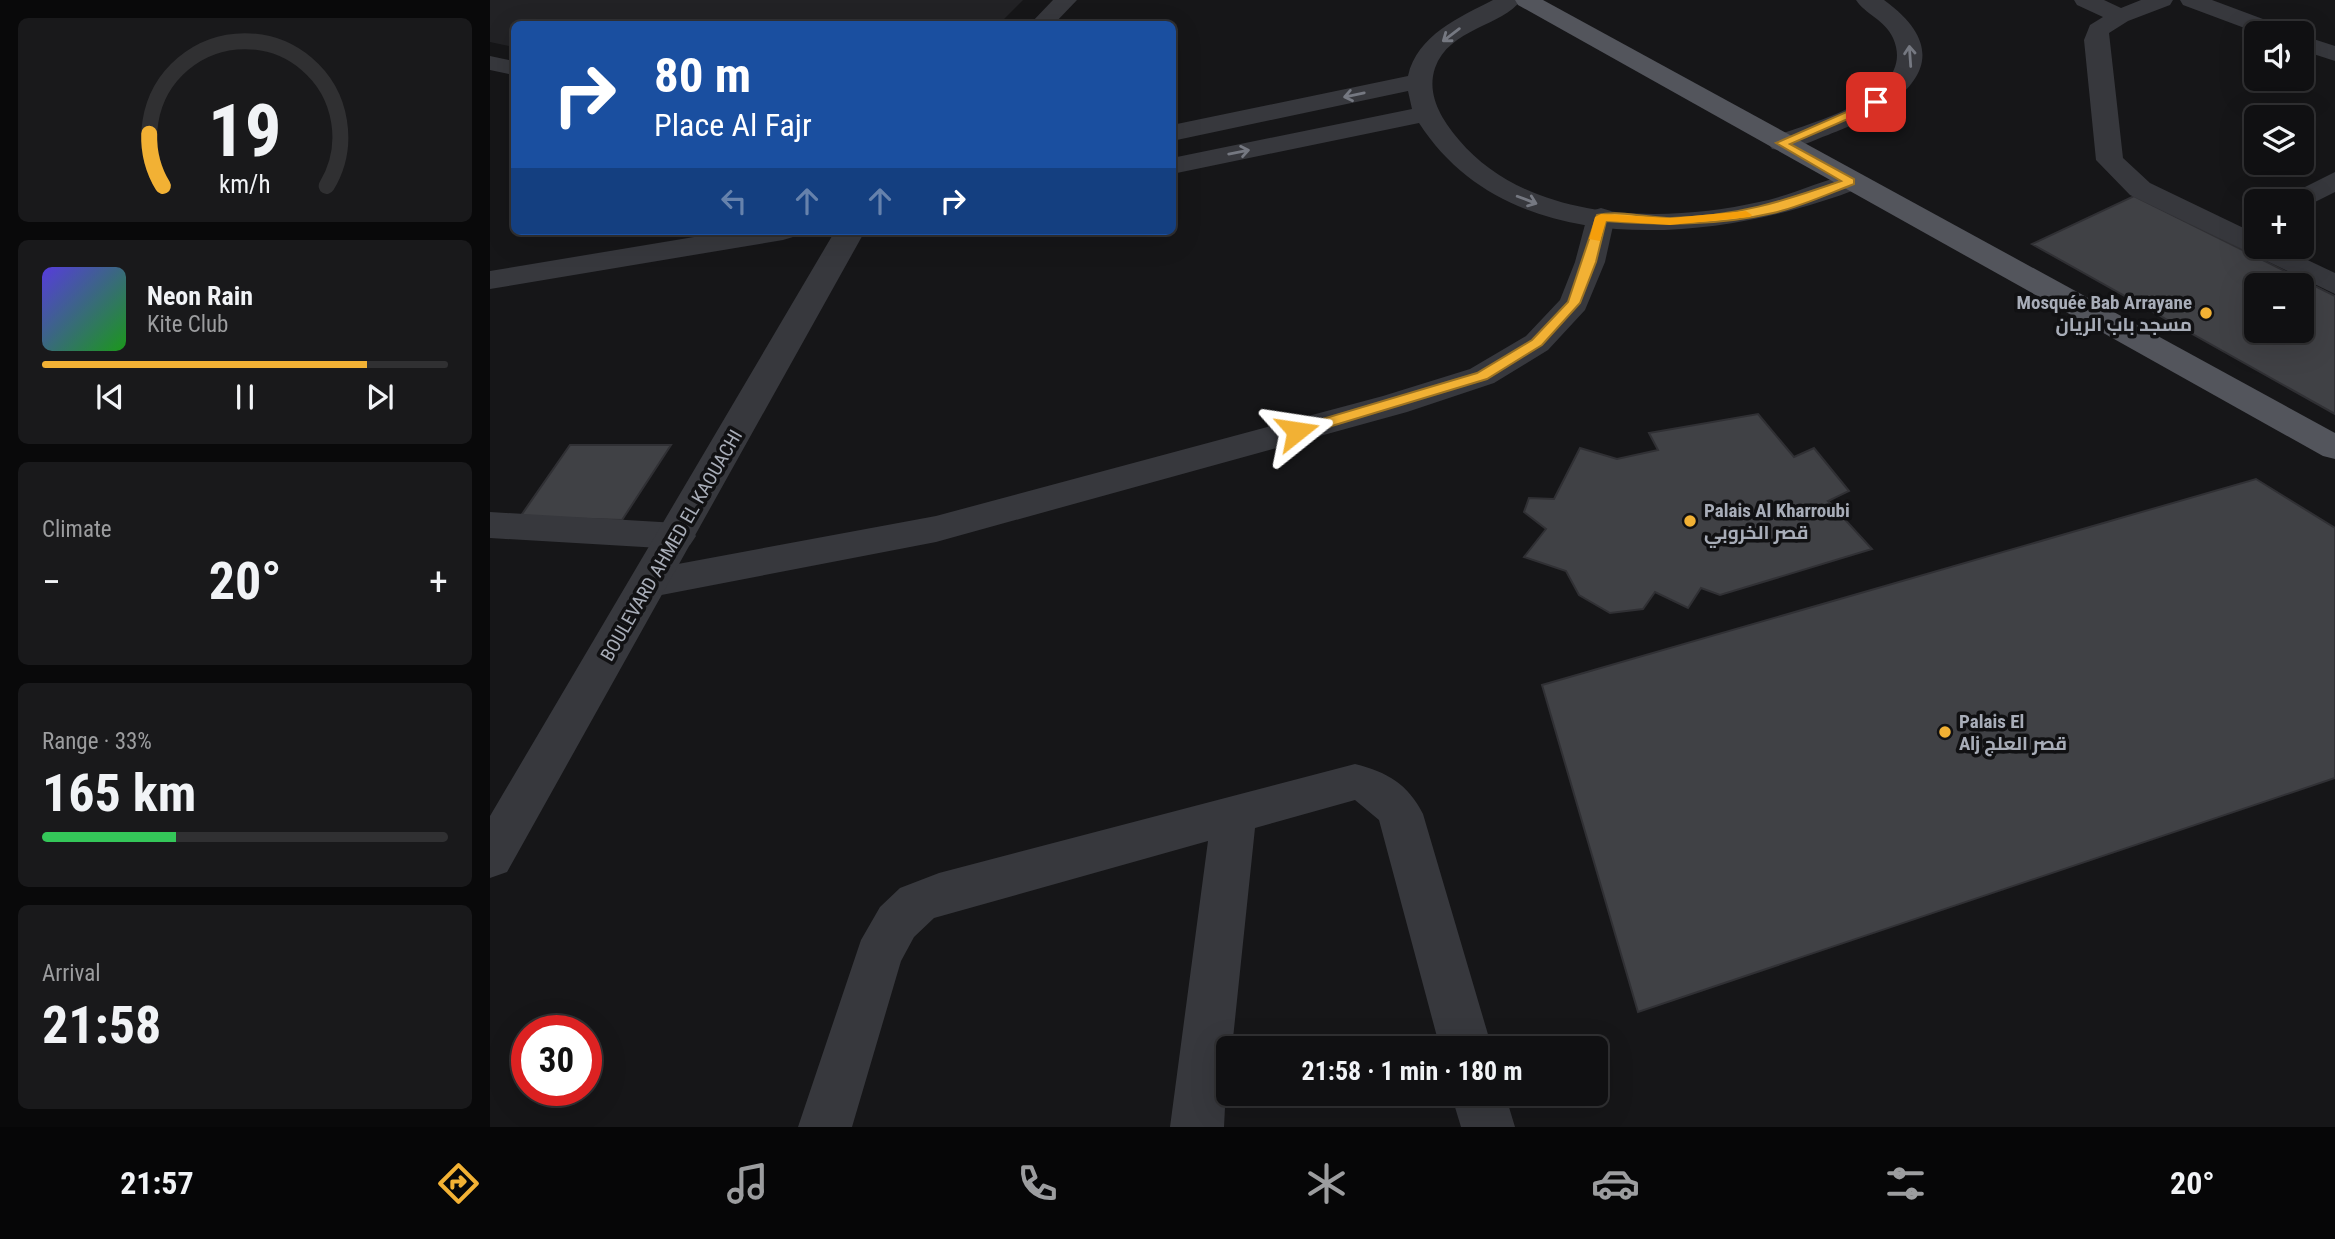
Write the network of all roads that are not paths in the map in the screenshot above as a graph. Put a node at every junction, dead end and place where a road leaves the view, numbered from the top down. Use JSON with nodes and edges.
{"nodes":[{"id":1,"x":1066,"y":0,"type":"edge"},
{"id":2,"x":1510,"y":0,"type":"edge"},
{"id":3,"x":1526,"y":0,"type":"edge"},
{"id":4,"x":2085,"y":0,"type":"edge"},
{"id":5,"x":2162,"y":0,"type":"edge"},
{"id":6,"x":2191,"y":0,"type":"edge"},
{"id":7,"x":1873,"y":1,"type":"edge"},
{"id":8,"x":2120,"y":16,"type":"junction"},
{"id":9,"x":1044,"y":21,"type":"edge"},
{"id":10,"x":2247,"y":21,"type":"edge"},
{"id":11,"x":2314,"y":47,"type":"edge"},
{"id":12,"x":2335,"y":54,"type":"edge"},
{"id":13,"x":490,"y":63,"type":"edge"},
{"id":14,"x":511,"y":67,"type":"edge"},
{"id":15,"x":1420,"y":81,"type":"junction"},
{"id":16,"x":1426,"y":114,"type":"junction"},
{"id":17,"x":1176,"y":133,"type":"edge"},
{"id":18,"x":1781,"y":143,"type":"junction"},
{"id":19,"x":1176,"y":165,"type":"edge"},
{"id":20,"x":2335,"y":180,"type":"edge"},
{"id":21,"x":1850,"y":181,"type":"junction"},
{"id":22,"x":2314,"y":192,"type":"edge"},
{"id":23,"x":1601,"y":217,"type":"junction"},
{"id":24,"x":759,"y":235,"type":"edge"},
{"id":25,"x":848,"y":235,"type":"edge"},
{"id":26,"x":2244,"y":236,"type":"edge"},
{"id":27,"x":2288,"y":259,"type":"edge"},
{"id":28,"x":490,"y":280,"type":"edge"},
{"id":29,"x":2335,"y":285,"type":"edge"},
{"id":30,"x":2335,"y":448,"type":"edge"},
{"id":31,"x":490,"y":525,"type":"edge"},
{"id":32,"x":677,"y":536,"type":"junction"},
{"id":33,"x":651,"y":583,"type":"junction"},
{"id":34,"x":1234,"y":815,"type":"junction"},
{"id":35,"x":490,"y":858,"type":"edge"},
{"id":36,"x":1463,"y":1036,"type":"edge"},
{"id":37,"x":1482,"y":1106,"type":"edge"},
{"id":38,"x":825,"y":1127,"type":"edge"},
{"id":39,"x":1197,"y":1127,"type":"edge"},
{"id":40,"x":1488,"y":1127,"type":"edge"}],
"edges":[{"from":1,"to":9,"type":"street"},
{"from":2,"to":15,"type":"street","one_way":true},
{"from":3,"to":18,"type":"main road"},
{"from":4,"to":8,"type":"street"},
{"from":5,"to":8,"type":"street"},
{"from":6,"to":10,"type":"street"},
{"from":18,"to":7,"type":"street","one_way":true},
{"from":8,"to":26,"type":"street"},
{"from":11,"to":12,"type":"street"},
{"from":13,"to":14,"type":"street"},
{"from":15,"to":16,"type":"street"},
{"from":15,"to":17,"type":"street","one_way":true},
{"from":19,"to":16,"type":"street","one_way":true},
{"from":16,"to":23,"type":"street","one_way":true},
{"from":18,"to":21,"type":"main road"},
{"from":20,"to":22,"type":"street"},
{"from":21,"to":23,"type":"street"},
{"from":21,"to":30,"type":"main road"},
{"from":23,"to":33,"type":"street"},
{"from":24,"to":28,"type":"street"},
{"from":25,"to":32,"type":"street","name":"BOULEVARD AHMED EL KAOUACHI"},
{"from":27,"to":29,"type":"street"},
{"from":31,"to":32,"type":"street"},
{"from":32,"to":33,"type":"street","name":"BOULEVARD AHMED EL KAOUACHI"},
{"from":33,"to":35,"type":"street","name":"BOULEVARD AHMED EL KAOUACHI"},
{"from":34,"to":36,"type":"street"},
{"from":34,"to":38,"type":"street"},
{"from":34,"to":39,"type":"street"},
{"from":37,"to":40,"type":"street"}]}
